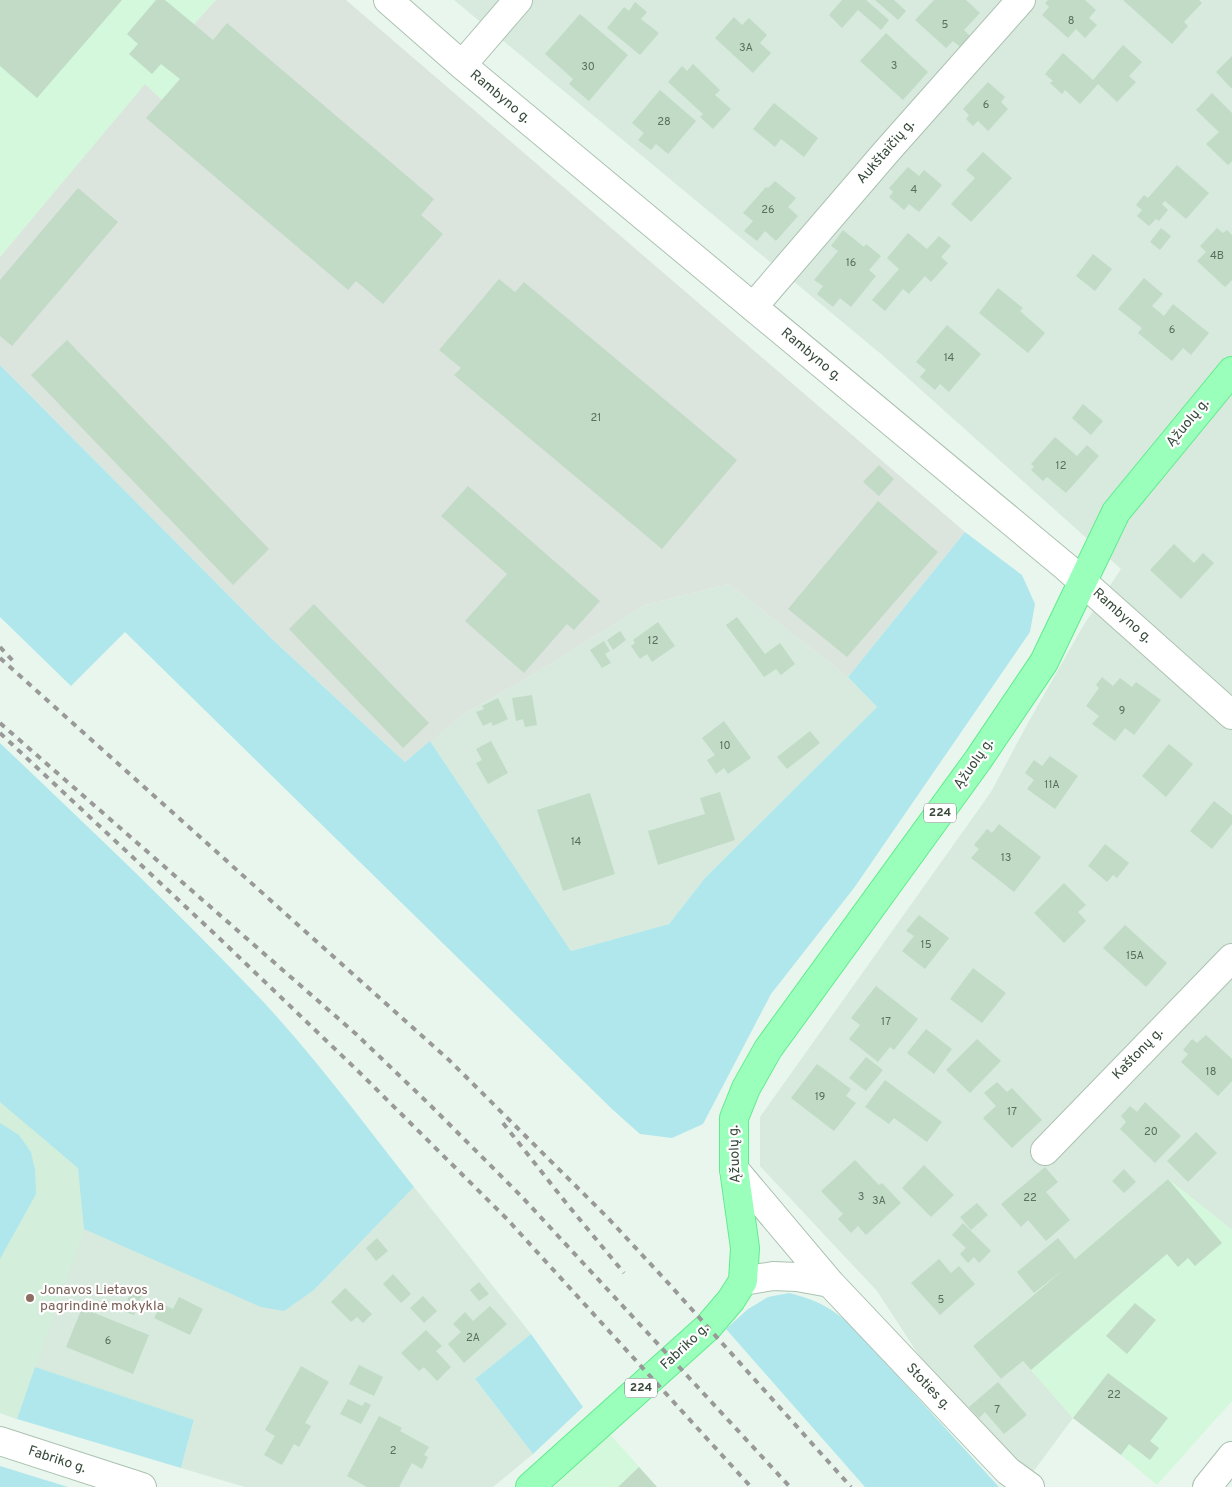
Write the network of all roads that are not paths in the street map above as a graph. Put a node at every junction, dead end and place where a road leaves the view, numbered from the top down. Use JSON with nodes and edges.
{"nodes":[{"id":1,"x":388,"y":0,"type":"edge"},
{"id":2,"x":518,"y":0,"type":"edge"},
{"id":3,"x":1021,"y":0,"type":"edge"},
{"id":4,"x":462,"y":65,"type":"junction"},
{"id":5,"x":753,"y":306,"type":"junction"},
{"id":6,"x":1232,"y":371,"type":"edge"},
{"id":7,"x":1084,"y":582,"type":"junction"},
{"id":8,"x":1232,"y":715,"type":"edge"},
{"id":9,"x":1232,"y":958,"type":"edge"},
{"id":10,"x":1045,"y":1150,"type":"dead end"},
{"id":11,"x":734,"y":1169,"type":"junction"},
{"id":12,"x":742,"y":1281,"type":"junction"},
{"id":13,"x":830,"y":1283,"type":"junction"},
{"id":14,"x":0,"y":1442,"type":"edge"},
{"id":15,"x":1232,"y":1456,"type":"edge"},
{"id":16,"x":142,"y":1487,"type":"edge"},
{"id":17,"x":530,"y":1487,"type":"edge"},
{"id":18,"x":1030,"y":1487,"type":"edge"},
{"id":19,"x":1207,"y":1487,"type":"edge"}],
"edges":[{"from":1,"to":4,"type":"street","name":"Rambyno g."},
{"from":2,"to":4,"type":"street"},
{"from":3,"to":5,"type":"street","name":"Aukštaičių g."},
{"from":4,"to":5,"type":"street","name":"Rambyno g."},
{"from":5,"to":7,"type":"street","name":"Rambyno g."},
{"from":6,"to":7,"type":"main road","name":"Ąžuolų g.","number":"224"},
{"from":7,"to":8,"type":"street","name":"Rambyno g."},
{"from":7,"to":11,"type":"main road","name":"Ąžuolų g.","number":"224"},
{"from":9,"to":10,"type":"street","name":"Kaštonų g."},
{"from":11,"to":12,"type":"main road","name":"Ąžuolų g.","number":"224"},
{"from":11,"to":13,"type":"street","name":"Stoties g."},
{"from":12,"to":13,"type":"street"},
{"from":12,"to":17,"type":"main road","name":"Fabriko g.","number":"224"},
{"from":13,"to":18,"type":"street","name":"Stoties g."},
{"from":14,"to":16,"type":"street","name":"Fabriko g."},
{"from":15,"to":19,"type":"street"}]}
